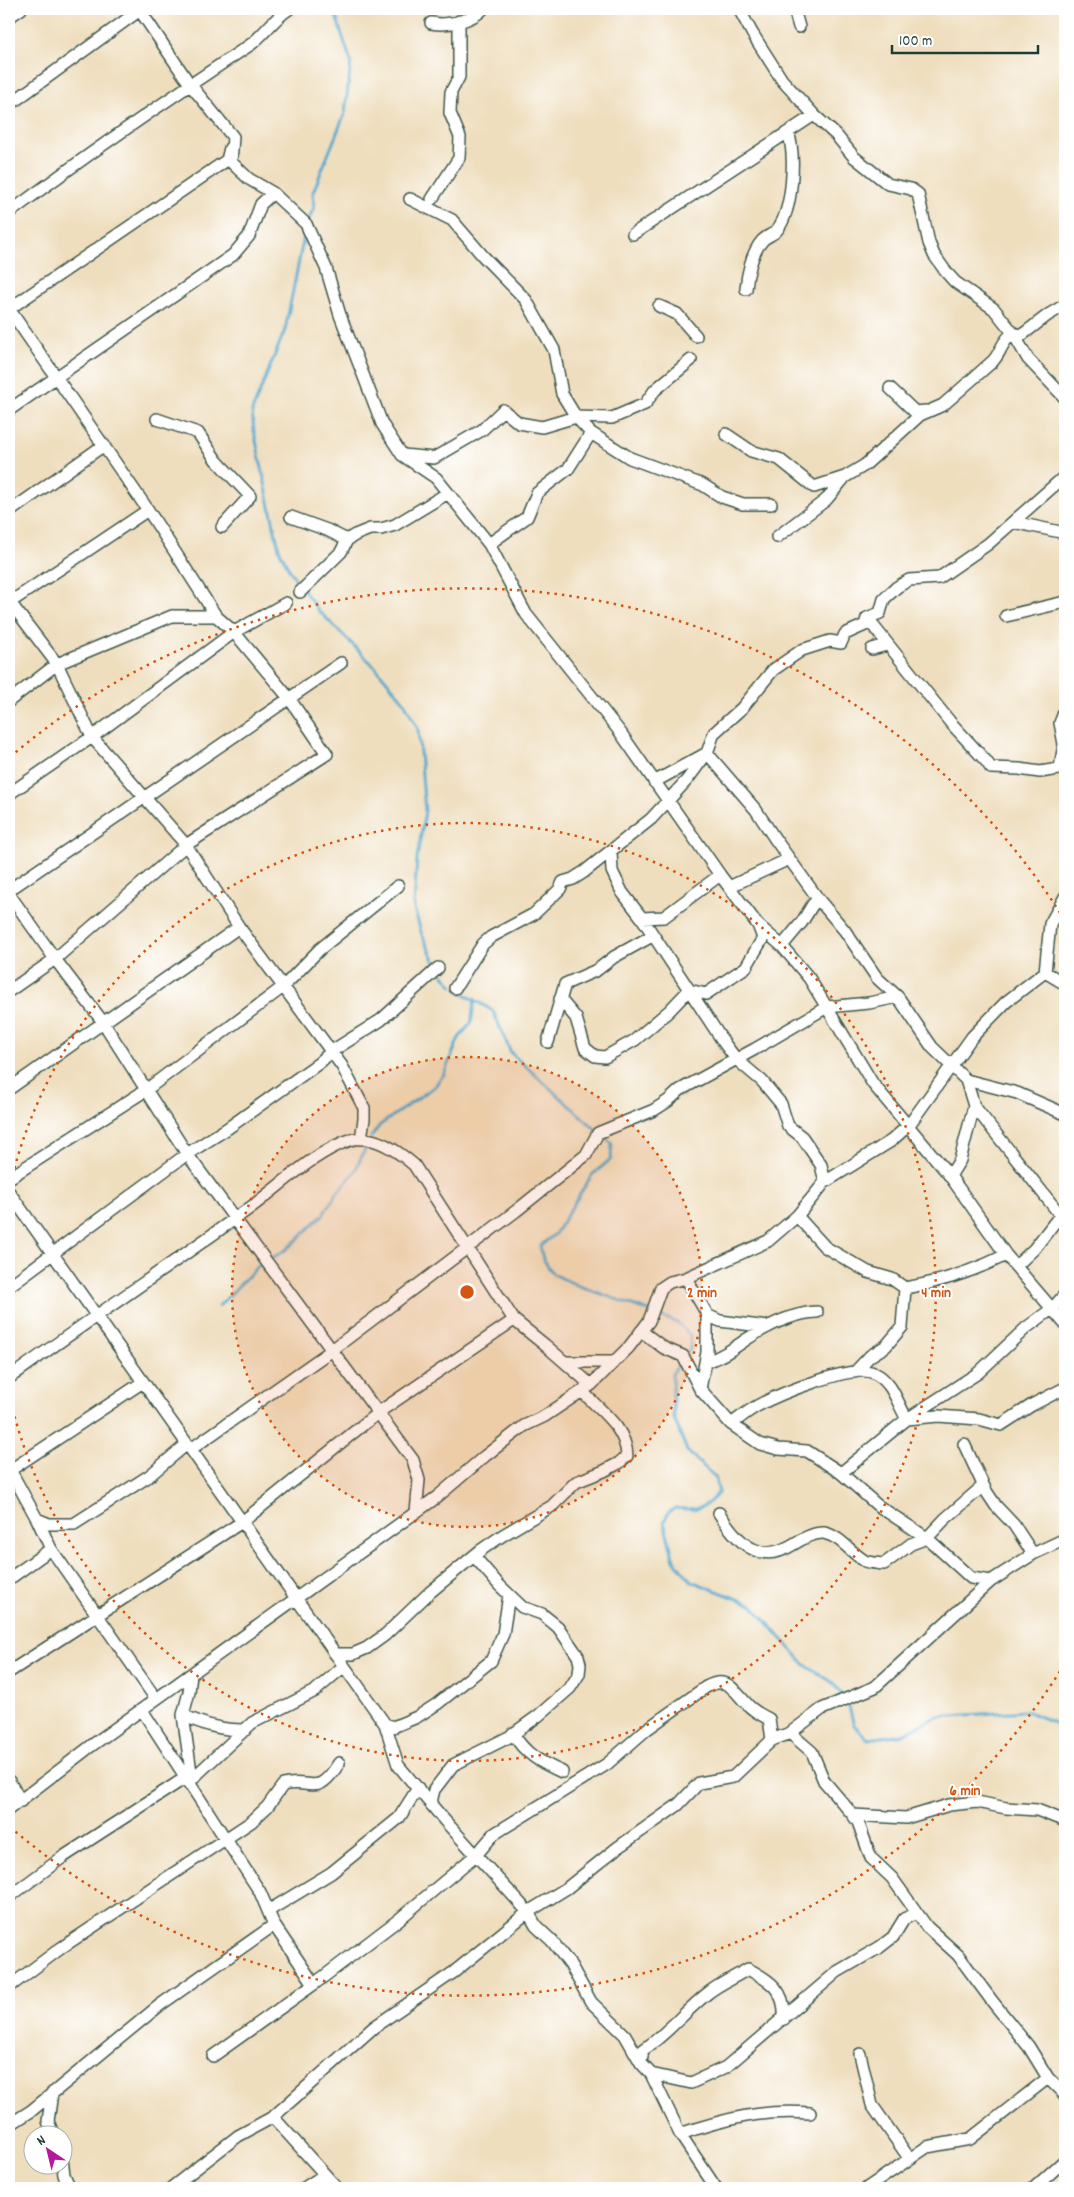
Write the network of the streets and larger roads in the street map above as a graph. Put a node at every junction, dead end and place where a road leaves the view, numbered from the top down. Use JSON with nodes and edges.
{"nodes":[{"id":1,"x":21,"y":9,"type":"edge"},
{"id":2,"x":139,"y":9,"type":"edge"},
{"id":3,"x":289,"y":9,"type":"edge"},
{"id":4,"x":483,"y":9,"type":"edge"},
{"id":5,"x":740,"y":9,"type":"edge"},
{"id":6,"x":794,"y":9,"type":"edge"},
{"id":7,"x":9,"y":17,"type":"edge"},
{"id":8,"x":459,"y":21,"type":"junction"},
{"id":9,"x":431,"y":23,"type":"dead end"},
{"id":10,"x":799,"y":27,"type":"dead end"},
{"id":11,"x":189,"y":83,"type":"junction"},
{"id":12,"x":9,"y":105,"type":"edge"},
{"id":13,"x":814,"y":115,"type":"junction"},
{"id":14,"x":788,"y":132,"type":"junction"},
{"id":15,"x":232,"y":137,"type":"junction"},
{"id":16,"x":274,"y":192,"type":"junction"},
{"id":17,"x":410,"y":199,"type":"dead end"},
{"id":18,"x":432,"y":199,"type":"dead end"},
{"id":19,"x":9,"y":213,"type":"edge"},
{"id":20,"x":633,"y":234,"type":"dead end"},
{"id":21,"x":746,"y":288,"type":"dead end"},
{"id":22,"x":1065,"y":305,"type":"edge"},
{"id":23,"x":659,"y":306,"type":"dead end"},
{"id":24,"x":9,"y":309,"type":"edge"},
{"id":25,"x":1013,"y":333,"type":"junction"},
{"id":26,"x":696,"y":336,"type":"dead end"},
{"id":27,"x":691,"y":360,"type":"dead end"},
{"id":28,"x":56,"y":378,"type":"junction"},
{"id":29,"x":890,"y":388,"type":"dead end"},
{"id":30,"x":1065,"y":398,"type":"edge"},
{"id":31,"x":9,"y":410,"type":"edge"},
{"id":32,"x":933,"y":411,"type":"junction"},
{"id":33,"x":576,"y":417,"type":"junction"},
{"id":34,"x":157,"y":420,"type":"dead end"},
{"id":35,"x":591,"y":433,"type":"junction"},
{"id":36,"x":726,"y":434,"type":"dead end"},
{"id":37,"x":104,"y":446,"type":"junction"},
{"id":38,"x":402,"y":455,"type":"junction"},
{"id":39,"x":1065,"y":476,"type":"edge"},
{"id":40,"x":845,"y":477,"type":"junction"},
{"id":41,"x":448,"y":493,"type":"junction"},
{"id":42,"x":771,"y":504,"type":"dead end"},
{"id":43,"x":148,"y":510,"type":"junction"},
{"id":44,"x":9,"y":512,"type":"edge"},
{"id":45,"x":291,"y":516,"type":"dead end"},
{"id":46,"x":1013,"y":522,"type":"junction"},
{"id":47,"x":222,"y":527,"type":"dead end"},
{"id":48,"x":1065,"y":533,"type":"edge"},
{"id":49,"x":777,"y":537,"type":"dead end"},
{"id":50,"x":347,"y":540,"type":"junction"},
{"id":51,"x":489,"y":544,"type":"junction"},
{"id":52,"x":300,"y":592,"type":"dead end"},
{"id":53,"x":9,"y":602,"type":"edge"},
{"id":54,"x":1065,"y":602,"type":"edge"},
{"id":55,"x":286,"y":603,"type":"dead end"},
{"id":56,"x":216,"y":616,"type":"junction"},
{"id":57,"x":1006,"y":616,"type":"dead end"},
{"id":58,"x":866,"y":618,"type":"junction"},
{"id":59,"x":234,"y":632,"type":"junction"},
{"id":60,"x":887,"y":645,"type":"junction"},
{"id":61,"x":872,"y":649,"type":"dead end"},
{"id":62,"x":341,"y":663,"type":"dead end"},
{"id":63,"x":57,"y":664,"type":"junction"},
{"id":64,"x":289,"y":698,"type":"junction"},
{"id":65,"x":9,"y":700,"type":"edge"},
{"id":66,"x":1065,"y":710,"type":"edge"},
{"id":67,"x":92,"y":737,"type":"junction"},
{"id":68,"x":707,"y":753,"type":"junction"},
{"id":69,"x":1063,"y":768,"type":"edge"},
{"id":70,"x":654,"y":782,"type":"junction"},
{"id":71,"x":9,"y":794,"type":"edge"},
{"id":72,"x":144,"y":796,"type":"junction"},
{"id":73,"x":667,"y":800,"type":"junction"},
{"id":74,"x":186,"y":845,"type":"junction"},
{"id":75,"x":611,"y":851,"type":"junction"},
{"id":76,"x":789,"y":859,"type":"junction"},
{"id":77,"x":720,"y":874,"type":"junction"},
{"id":78,"x":398,"y":886,"type":"dead end"},
{"id":79,"x":729,"y":887,"type":"junction"},
{"id":80,"x":9,"y":890,"type":"edge"},
{"id":81,"x":9,"y":894,"type":"edge"},
{"id":82,"x":1065,"y":897,"type":"edge"},
{"id":83,"x":819,"y":900,"type":"junction"},
{"id":84,"x":642,"y":918,"type":"junction"},
{"id":85,"x":758,"y":925,"type":"junction"},
{"id":86,"x":239,"y":927,"type":"junction"},
{"id":87,"x":652,"y":936,"type":"junction"},
{"id":88,"x":782,"y":946,"type":"junction"},
{"id":89,"x":55,"y":959,"type":"junction"},
{"id":90,"x":438,"y":968,"type":"dead end"},
{"id":91,"x":1045,"y":972,"type":"junction"},
{"id":92,"x":1065,"y":984,"type":"edge"},
{"id":93,"x":283,"y":987,"type":"junction"},
{"id":94,"x":455,"y":988,"type":"dead end"},
{"id":95,"x":689,"y":990,"type":"junction"},
{"id":96,"x":9,"y":991,"type":"edge"},
{"id":97,"x":898,"y":997,"type":"junction"},
{"id":98,"x":560,"y":999,"type":"junction"},
{"id":99,"x":827,"y":1007,"type":"junction"},
{"id":100,"x":103,"y":1022,"type":"junction"},
{"id":101,"x":548,"y":1042,"type":"dead end"},
{"id":102,"x":332,"y":1051,"type":"junction"},
{"id":103,"x":736,"y":1059,"type":"junction"},
{"id":104,"x":952,"y":1067,"type":"junction"},
{"id":105,"x":966,"y":1080,"type":"junction"},
{"id":106,"x":9,"y":1089,"type":"edge"},
{"id":107,"x":146,"y":1090,"type":"junction"},
{"id":108,"x":974,"y":1106,"type":"junction"},
{"id":109,"x":1065,"y":1114,"type":"edge"},
{"id":110,"x":909,"y":1125,"type":"junction"},
{"id":111,"x":361,"y":1139,"type":"junction"},
{"id":112,"x":187,"y":1154,"type":"junction"},
{"id":113,"x":950,"y":1176,"type":"junction"},
{"id":114,"x":9,"y":1178,"type":"edge"},
{"id":115,"x":825,"y":1182,"type":"junction"},
{"id":116,"x":9,"y":1192,"type":"edge"},
{"id":117,"x":1064,"y":1214,"type":"edge"},
{"id":118,"x":797,"y":1216,"type":"junction"},
{"id":119,"x":235,"y":1219,"type":"junction"},
{"id":120,"x":467,"y":1248,"type":"junction"},
{"id":121,"x":52,"y":1253,"type":"junction"},
{"id":122,"x":1006,"y":1255,"type":"junction"},
{"id":123,"x":1016,"y":1266,"type":"junction"},
{"id":124,"x":686,"y":1278,"type":"junction"},
{"id":125,"x":9,"y":1286,"type":"edge"},
{"id":126,"x":905,"y":1288,"type":"junction"},
{"id":127,"x":1065,"y":1294,"type":"edge"},
{"id":128,"x":1052,"y":1308,"type":"junction"},
{"id":129,"x":817,"y":1312,"type":"dead end"},
{"id":130,"x":96,"y":1315,"type":"junction"},
{"id":131,"x":707,"y":1315,"type":"junction"},
{"id":132,"x":514,"y":1320,"type":"junction"},
{"id":133,"x":1065,"y":1324,"type":"edge"},
{"id":134,"x":768,"y":1328,"type":"junction"},
{"id":135,"x":641,"y":1331,"type":"junction"},
{"id":136,"x":332,"y":1350,"type":"junction"},
{"id":137,"x":565,"y":1362,"type":"junction"},
{"id":138,"x":614,"y":1362,"type":"junction"},
{"id":139,"x":706,"y":1362,"type":"junction"},
{"id":140,"x":855,"y":1372,"type":"junction"},
{"id":141,"x":9,"y":1378,"type":"edge"},
{"id":142,"x":143,"y":1382,"type":"junction"},
{"id":143,"x":1065,"y":1388,"type":"edge"},
{"id":144,"x":586,"y":1389,"type":"junction"},
{"id":145,"x":700,"y":1389,"type":"junction"},
{"id":146,"x":378,"y":1412,"type":"junction"},
{"id":147,"x":908,"y":1419,"type":"junction"},
{"id":148,"x":731,"y":1424,"type":"junction"},
{"id":149,"x":964,"y":1444,"type":"dead end"},
{"id":150,"x":191,"y":1445,"type":"junction"},
{"id":151,"x":9,"y":1469,"type":"edge"},
{"id":152,"x":841,"y":1473,"type":"junction"},
{"id":153,"x":983,"y":1486,"type":"junction"},
{"id":154,"x":416,"y":1512,"type":"junction"},
{"id":155,"x":719,"y":1513,"type":"dead end"},
{"id":156,"x":37,"y":1519,"type":"junction"},
{"id":157,"x":242,"y":1522,"type":"junction"},
{"id":158,"x":927,"y":1538,"type":"junction"},
{"id":159,"x":1065,"y":1539,"type":"edge"},
{"id":160,"x":51,"y":1549,"type":"junction"},
{"id":161,"x":1032,"y":1554,"type":"junction"},
{"id":162,"x":474,"y":1556,"type":"junction"},
{"id":163,"x":9,"y":1579,"type":"edge"},
{"id":164,"x":991,"y":1582,"type":"junction"},
{"id":165,"x":509,"y":1595,"type":"junction"},
{"id":166,"x":296,"y":1599,"type":"junction"},
{"id":167,"x":97,"y":1615,"type":"junction"},
{"id":168,"x":327,"y":1642,"type":"junction"},
{"id":169,"x":344,"y":1666,"type":"junction"},
{"id":170,"x":9,"y":1672,"type":"edge"},
{"id":171,"x":191,"y":1674,"type":"junction"},
{"id":172,"x":156,"y":1699,"type":"junction"},
{"id":173,"x":142,"y":1710,"type":"junction"},
{"id":174,"x":183,"y":1715,"type":"junction"},
{"id":175,"x":385,"y":1724,"type":"junction"},
{"id":176,"x":245,"y":1730,"type":"junction"},
{"id":177,"x":790,"y":1732,"type":"junction"},
{"id":178,"x":513,"y":1733,"type":"junction"},
{"id":179,"x":772,"y":1740,"type":"junction"},
{"id":180,"x":339,"y":1763,"type":"dead end"},
{"id":181,"x":562,"y":1772,"type":"dead end"},
{"id":182,"x":9,"y":1781,"type":"edge"},
{"id":183,"x":189,"y":1781,"type":"junction"},
{"id":184,"x":418,"y":1788,"type":"junction"},
{"id":185,"x":21,"y":1801,"type":"junction"},
{"id":186,"x":431,"y":1802,"type":"junction"},
{"id":187,"x":9,"y":1809,"type":"edge"},
{"id":188,"x":852,"y":1815,"type":"junction"},
{"id":189,"x":1065,"y":1821,"type":"edge"},
{"id":190,"x":226,"y":1841,"type":"junction"},
{"id":191,"x":476,"y":1854,"type":"junction"},
{"id":192,"x":9,"y":1898,"type":"edge"},
{"id":193,"x":268,"y":1911,"type":"junction"},
{"id":194,"x":528,"y":1912,"type":"junction"},
{"id":195,"x":916,"y":1913,"type":"junction"},
{"id":196,"x":274,"y":1925,"type":"junction"},
{"id":197,"x":314,"y":1984,"type":"junction"},
{"id":198,"x":9,"y":1987,"type":"edge"},
{"id":199,"x":784,"y":2019,"type":"junction"},
{"id":200,"x":860,"y":2054,"type":"dead end"},
{"id":201,"x":213,"y":2056,"type":"dead end"},
{"id":202,"x":641,"y":2063,"type":"junction"},
{"id":203,"x":651,"y":2074,"type":"junction"},
{"id":204,"x":1048,"y":2078,"type":"junction"},
{"id":205,"x":52,"y":2093,"type":"junction"},
{"id":206,"x":1065,"y":2095,"type":"edge"},
{"id":207,"x":810,"y":2113,"type":"dead end"},
{"id":208,"x":273,"y":2117,"type":"junction"},
{"id":209,"x":49,"y":2124,"type":"edge"},
{"id":210,"x":9,"y":2125,"type":"edge"},
{"id":211,"x":680,"y":2134,"type":"junction"},
{"id":212,"x":909,"y":2158,"type":"junction"},
{"id":213,"x":1065,"y":2160,"type":"edge"},
{"id":214,"x":64,"y":2174,"type":"edge"},
{"id":215,"x":324,"y":2175,"type":"junction"},
{"id":216,"x":70,"y":2188,"type":"edge"},
{"id":217,"x":171,"y":2188,"type":"edge"},
{"id":218,"x":304,"y":2188,"type":"edge"},
{"id":219,"x":337,"y":2188,"type":"edge"},
{"id":220,"x":716,"y":2188,"type":"edge"},
{"id":221,"x":867,"y":2188,"type":"edge"},
{"id":222,"x":1034,"y":2188,"type":"edge"}],
"edges":[{"from":1,"to":7,"type":"street"},
{"from":2,"to":11,"type":"street"},
{"from":2,"to":12,"type":"street"},
{"from":3,"to":11,"type":"street"},
{"from":4,"to":8,"type":"street"},
{"from":5,"to":13,"type":"street"},
{"from":6,"to":10,"type":"street"},
{"from":8,"to":9,"type":"street"},
{"from":8,"to":18,"type":"street"},
{"from":11,"to":15,"type":"street"},
{"from":11,"to":19,"type":"street"},
{"from":13,"to":14,"type":"street"},
{"from":13,"to":25,"type":"street"},
{"from":14,"to":20,"type":"street"},
{"from":14,"to":21,"type":"street"},
{"from":15,"to":16,"type":"street"},
{"from":15,"to":24,"type":"street"},
{"from":16,"to":28,"type":"street"},
{"from":16,"to":38,"type":"street"},
{"from":17,"to":33,"type":"street"},
{"from":22,"to":25,"type":"street"},
{"from":23,"to":26,"type":"street"},
{"from":24,"to":28,"type":"street"},
{"from":25,"to":30,"type":"street"},
{"from":25,"to":32,"type":"street"},
{"from":27,"to":33,"type":"street"},
{"from":28,"to":31,"type":"street"},
{"from":28,"to":37,"type":"street"},
{"from":29,"to":32,"type":"street"},
{"from":32,"to":40,"type":"street"},
{"from":33,"to":35,"type":"street"},
{"from":33,"to":38,"type":"street"},
{"from":34,"to":47,"type":"street"},
{"from":35,"to":42,"type":"street"},
{"from":35,"to":51,"type":"street"},
{"from":36,"to":40,"type":"street"},
{"from":37,"to":43,"type":"street"},
{"from":37,"to":44,"type":"street"},
{"from":38,"to":41,"type":"street"},
{"from":39,"to":46,"type":"street"},
{"from":40,"to":49,"type":"street"},
{"from":41,"to":50,"type":"street"},
{"from":41,"to":51,"type":"street"},
{"from":43,"to":53,"type":"street"},
{"from":43,"to":56,"type":"street"},
{"from":45,"to":50,"type":"street"},
{"from":46,"to":48,"type":"street"},
{"from":46,"to":58,"type":"street"},
{"from":50,"to":52,"type":"street"},
{"from":51,"to":70,"type":"street"},
{"from":53,"to":63,"type":"street"},
{"from":54,"to":57,"type":"street"},
{"from":55,"to":59,"type":"street"},
{"from":56,"to":59,"type":"street"},
{"from":56,"to":63,"type":"street"},
{"from":58,"to":60,"type":"street"},
{"from":58,"to":68,"type":"street"},
{"from":59,"to":64,"type":"street"},
{"from":59,"to":67,"type":"street"},
{"from":60,"to":61,"type":"street"},
{"from":60,"to":69,"type":"street"},
{"from":62,"to":64,"type":"street"},
{"from":63,"to":65,"type":"street"},
{"from":63,"to":67,"type":"street"},
{"from":64,"to":72,"type":"street"},
{"from":64,"to":74,"type":"street"},
{"from":66,"to":69,"type":"street"},
{"from":67,"to":71,"type":"street"},
{"from":67,"to":72,"type":"street"},
{"from":68,"to":70,"type":"street"},
{"from":68,"to":73,"type":"street"},
{"from":68,"to":76,"type":"street"},
{"from":70,"to":73,"type":"street"},
{"from":72,"to":74,"type":"street"},
{"from":72,"to":80,"type":"street"},
{"from":73,"to":75,"type":"street"},
{"from":73,"to":77,"type":"street"},
{"from":74,"to":86,"type":"street"},
{"from":74,"to":89,"type":"street"},
{"from":75,"to":84,"type":"street"},
{"from":75,"to":94,"type":"street"},
{"from":76,"to":79,"type":"street"},
{"from":76,"to":83,"type":"street"},
{"from":77,"to":79,"type":"street"},
{"from":77,"to":84,"type":"street"},
{"from":78,"to":93,"type":"street"},
{"from":79,"to":85,"type":"street"},
{"from":81,"to":89,"type":"street"},
{"from":82,"to":91,"type":"street"},
{"from":83,"to":88,"type":"street"},
{"from":83,"to":97,"type":"street"},
{"from":84,"to":87,"type":"street"},
{"from":85,"to":88,"type":"street"},
{"from":85,"to":95,"type":"street"},
{"from":86,"to":93,"type":"street"},
{"from":86,"to":100,"type":"street"},
{"from":87,"to":95,"type":"street"},
{"from":87,"to":98,"type":"street"},
{"from":88,"to":99,"type":"street"},
{"from":89,"to":96,"type":"street"},
{"from":89,"to":100,"type":"street"},
{"from":90,"to":102,"type":"street"},
{"from":91,"to":92,"type":"street"},
{"from":91,"to":104,"type":"street"},
{"from":93,"to":102,"type":"street"},
{"from":93,"to":107,"type":"street"},
{"from":95,"to":98,"type":"street"},
{"from":95,"to":103,"type":"street"},
{"from":97,"to":99,"type":"street"},
{"from":97,"to":104,"type":"street"},
{"from":98,"to":101,"type":"street"},
{"from":99,"to":103,"type":"street"},
{"from":99,"to":110,"type":"street"},
{"from":100,"to":106,"type":"street"},
{"from":100,"to":107,"type":"street"},
{"from":102,"to":111,"type":"street"},
{"from":102,"to":112,"type":"street"},
{"from":103,"to":115,"type":"street"},
{"from":103,"to":120,"type":"street"},
{"from":104,"to":105,"type":"street"},
{"from":104,"to":110,"type":"street"},
{"from":105,"to":108,"type":"street"},
{"from":105,"to":109,"type":"street"},
{"from":107,"to":112,"type":"street"},
{"from":107,"to":114,"type":"street"},
{"from":108,"to":113,"type":"street"},
{"from":108,"to":117,"type":"street"},
{"from":110,"to":113,"type":"street"},
{"from":110,"to":115,"type":"street"},
{"from":111,"to":119,"type":"street"},
{"from":111,"to":120,"type":"street"},
{"from":112,"to":119,"type":"street"},
{"from":112,"to":121,"type":"street"},
{"from":113,"to":122,"type":"street"},
{"from":115,"to":118,"type":"street"},
{"from":116,"to":121,"type":"street"},
{"from":117,"to":123,"type":"street"},
{"from":118,"to":124,"type":"street"},
{"from":118,"to":126,"type":"street"},
{"from":119,"to":130,"type":"street"},
{"from":119,"to":136,"type":"street"},
{"from":120,"to":132,"type":"street"},
{"from":120,"to":136,"type":"street"},
{"from":121,"to":125,"type":"street"},
{"from":121,"to":130,"type":"street"},
{"from":122,"to":123,"type":"street"},
{"from":122,"to":126,"type":"street"},
{"from":123,"to":128,"type":"street"},
{"from":124,"to":131,"type":"street"},
{"from":124,"to":135,"type":"street"},
{"from":126,"to":140,"type":"street"},
{"from":127,"to":128,"type":"street"},
{"from":128,"to":133,"type":"street"},
{"from":128,"to":147,"type":"street"},
{"from":129,"to":134,"type":"street"},
{"from":130,"to":141,"type":"street"},
{"from":130,"to":142,"type":"street"},
{"from":131,"to":134,"type":"street"},
{"from":131,"to":139,"type":"street"},
{"from":132,"to":137,"type":"street"},
{"from":132,"to":146,"type":"street"},
{"from":134,"to":139,"type":"street"},
{"from":135,"to":138,"type":"street"},
{"from":135,"to":145,"type":"street"},
{"from":136,"to":146,"type":"street"},
{"from":136,"to":150,"type":"street"},
{"from":137,"to":138,"type":"street"},
{"from":137,"to":144,"type":"street"},
{"from":138,"to":144,"type":"street"},
{"from":139,"to":145,"type":"street"},
{"from":140,"to":147,"type":"street"},
{"from":140,"to":148,"type":"street"},
{"from":142,"to":150,"type":"street"},
{"from":142,"to":151,"type":"street"},
{"from":143,"to":147,"type":"street"},
{"from":144,"to":154,"type":"street"},
{"from":144,"to":162,"type":"street"},
{"from":145,"to":148,"type":"street"},
{"from":146,"to":154,"type":"street"},
{"from":146,"to":157,"type":"street"},
{"from":147,"to":152,"type":"street"},
{"from":148,"to":152,"type":"street"},
{"from":149,"to":153,"type":"street"},
{"from":150,"to":156,"type":"street"},
{"from":150,"to":157,"type":"street"},
{"from":151,"to":156,"type":"street"},
{"from":152,"to":158,"type":"street"},
{"from":153,"to":158,"type":"street"},
{"from":153,"to":161,"type":"street"},
{"from":154,"to":166,"type":"street"},
{"from":155,"to":158,"type":"street"},
{"from":156,"to":160,"type":"street"},
{"from":157,"to":166,"type":"street"},
{"from":157,"to":167,"type":"street"},
{"from":158,"to":164,"type":"street"},
{"from":159,"to":161,"type":"street"},
{"from":160,"to":163,"type":"street"},
{"from":160,"to":167,"type":"street"},
{"from":161,"to":164,"type":"street"},
{"from":162,"to":165,"type":"street"},
{"from":162,"to":168,"type":"street"},
{"from":164,"to":177,"type":"street"},
{"from":165,"to":175,"type":"street"},
{"from":165,"to":178,"type":"street"},
{"from":166,"to":168,"type":"street"},
{"from":166,"to":171,"type":"street"},
{"from":167,"to":170,"type":"street"},
{"from":167,"to":172,"type":"street"},
{"from":168,"to":169,"type":"street"},
{"from":169,"to":175,"type":"street"},
{"from":169,"to":176,"type":"street"},
{"from":171,"to":172,"type":"street"},
{"from":171,"to":174,"type":"street"},
{"from":172,"to":173,"type":"street"},
{"from":173,"to":183,"type":"street"},
{"from":173,"to":185,"type":"street"},
{"from":174,"to":176,"type":"street"},
{"from":174,"to":183,"type":"street"},
{"from":175,"to":184,"type":"street"},
{"from":176,"to":183,"type":"street"},
{"from":177,"to":179,"type":"street"},
{"from":177,"to":188,"type":"street"},
{"from":178,"to":181,"type":"street"},
{"from":178,"to":186,"type":"street"},
{"from":179,"to":191,"type":"street"},
{"from":179,"to":194,"type":"street"},
{"from":180,"to":190,"type":"street"},
{"from":182,"to":185,"type":"street"},
{"from":183,"to":190,"type":"street"},
{"from":183,"to":192,"type":"street"},
{"from":184,"to":186,"type":"street"},
{"from":184,"to":193,"type":"street"},
{"from":185,"to":187,"type":"street"},
{"from":186,"to":191,"type":"street"},
{"from":188,"to":189,"type":"street"},
{"from":188,"to":195,"type":"street"},
{"from":190,"to":193,"type":"street"},
{"from":190,"to":198,"type":"street"},
{"from":191,"to":194,"type":"street"},
{"from":191,"to":197,"type":"street"},
{"from":193,"to":196,"type":"street"},
{"from":194,"to":202,"type":"street"},
{"from":194,"to":208,"type":"street"},
{"from":195,"to":199,"type":"street"},
{"from":195,"to":204,"type":"street"},
{"from":196,"to":197,"type":"street"},
{"from":196,"to":205,"type":"street"},
{"from":197,"to":201,"type":"street"},
{"from":199,"to":202,"type":"street"},
{"from":199,"to":203,"type":"street"},
{"from":200,"to":212,"type":"street"},
{"from":202,"to":203,"type":"street"},
{"from":203,"to":211,"type":"street"},
{"from":204,"to":206,"type":"street"},
{"from":204,"to":212,"type":"street"},
{"from":205,"to":209,"type":"street"},
{"from":205,"to":210,"type":"street"},
{"from":207,"to":211,"type":"street"},
{"from":208,"to":215,"type":"street"},
{"from":208,"to":217,"type":"street"},
{"from":211,"to":220,"type":"street"},
{"from":212,"to":221,"type":"street"},
{"from":213,"to":222,"type":"street"},
{"from":214,"to":216,"type":"street"},
{"from":215,"to":218,"type":"street"},
{"from":215,"to":219,"type":"street"}]}
